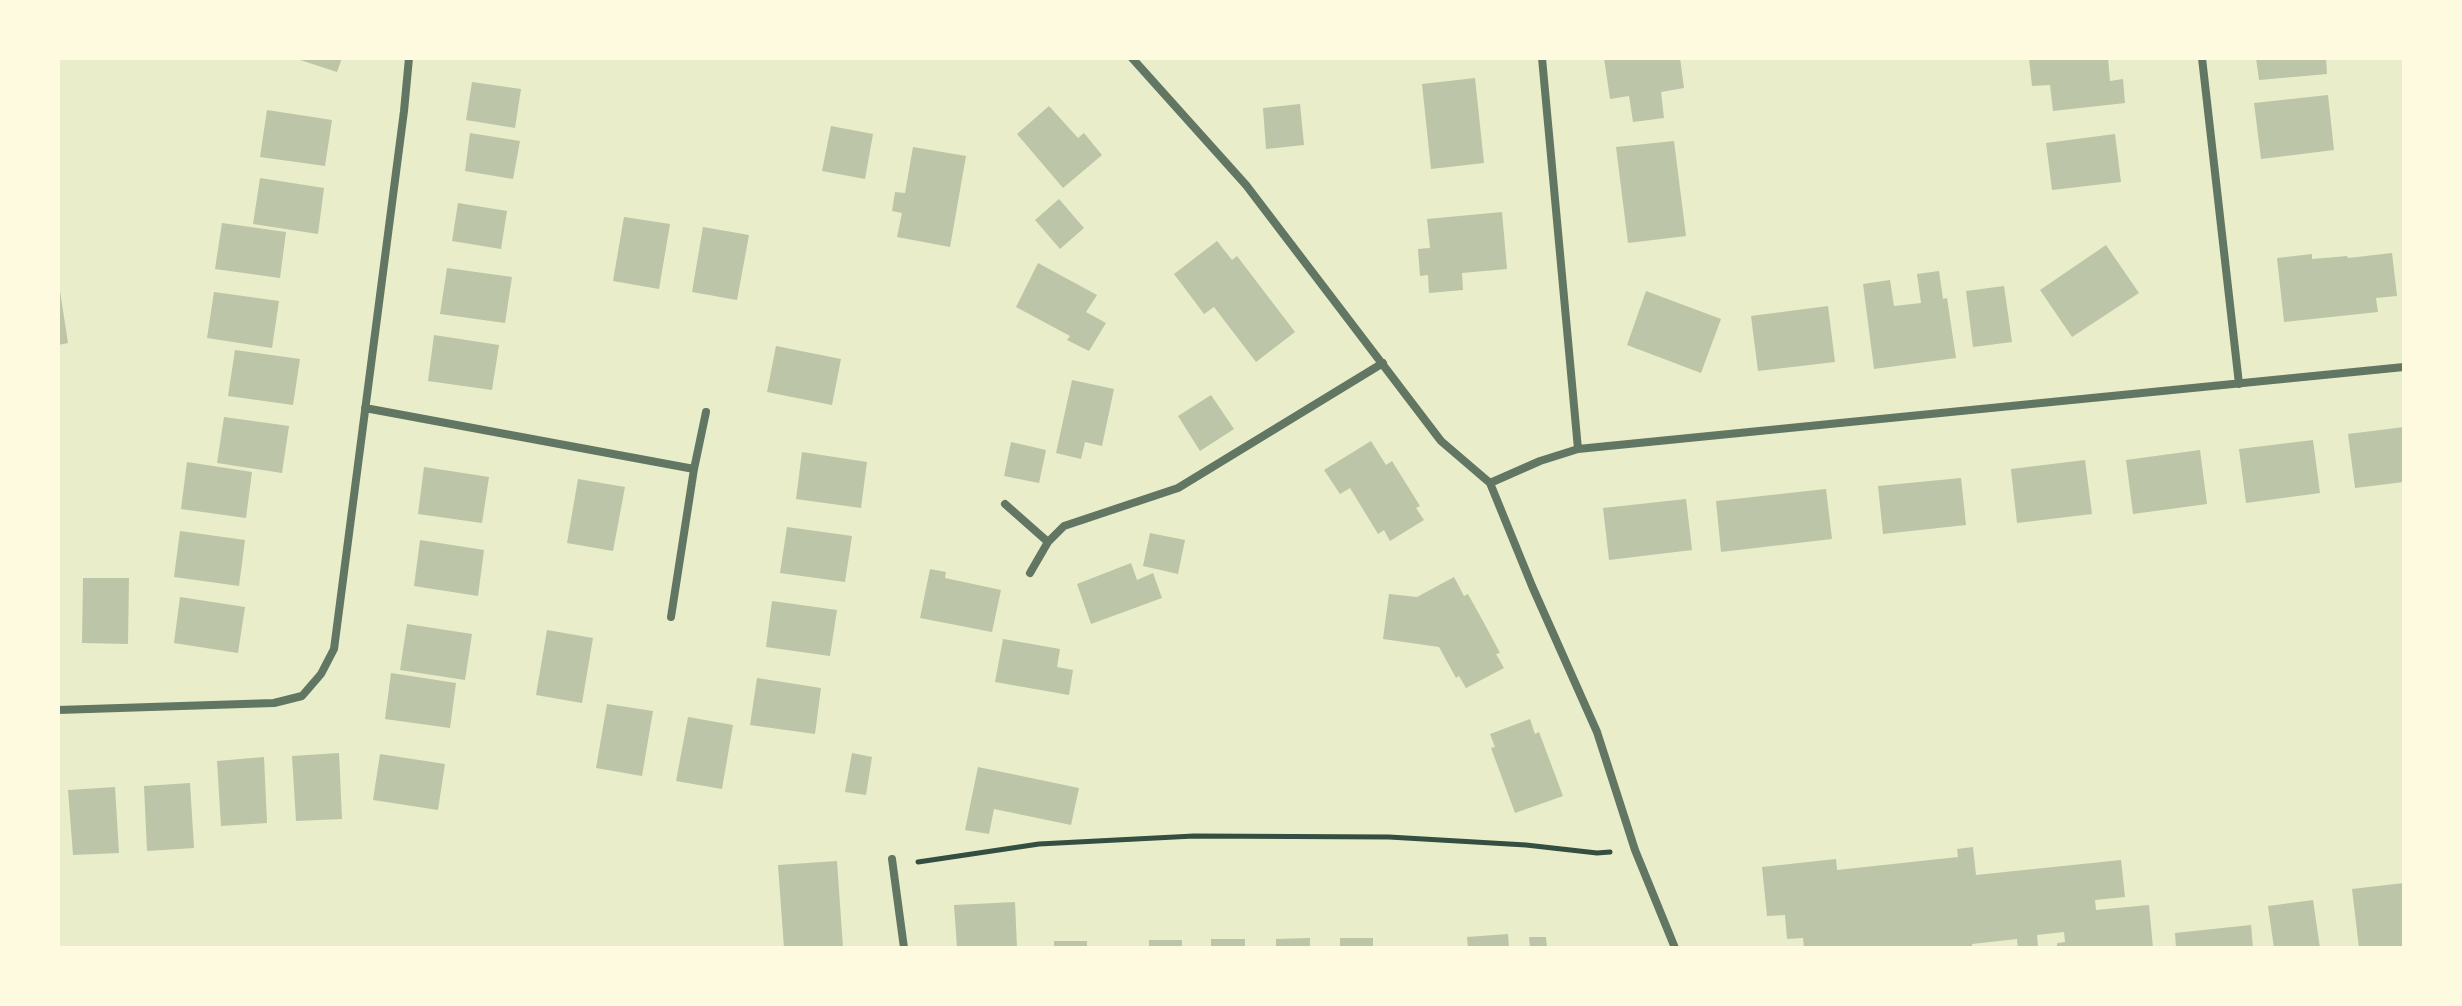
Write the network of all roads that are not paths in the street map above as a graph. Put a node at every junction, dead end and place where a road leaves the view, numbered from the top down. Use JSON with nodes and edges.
{"nodes":[{"id":1,"x":409,"y":58,"type":"edge"},
{"id":2,"x":1132,"y":58,"type":"edge"},
{"id":3,"x":1542,"y":58,"type":"edge"},
{"id":4,"x":2202,"y":58,"type":"edge"},
{"id":5,"x":1383,"y":363,"type":"junction"},
{"id":6,"x":2404,"y":367,"type":"edge"},
{"id":7,"x":2239,"y":384,"type":"junction"},
{"id":8,"x":365,"y":408,"type":"junction"},
{"id":9,"x":706,"y":412,"type":"dead end"},
{"id":10,"x":1578,"y":449,"type":"junction"},
{"id":11,"x":694,"y":469,"type":"junction"},
{"id":12,"x":1490,"y":483,"type":"junction"},
{"id":13,"x":1005,"y":504,"type":"dead end"},
{"id":14,"x":1048,"y":542,"type":"junction"},
{"id":15,"x":1030,"y":573,"type":"dead end"},
{"id":16,"x":671,"y":617,"type":"dead end"},
{"id":17,"x":58,"y":710,"type":"edge"},
{"id":18,"x":893,"y":862,"type":"road end"},
{"id":19,"x":904,"y":948,"type":"edge"},
{"id":20,"x":1675,"y":948,"type":"edge"}],
"edges":[{"from":1,"to":8,"type":"street"},
{"from":2,"to":5,"type":"street"},
{"from":3,"to":10,"type":"street"},
{"from":4,"to":7,"type":"street"},
{"from":5,"to":12,"type":"street"},
{"from":5,"to":14,"type":"street"},
{"from":6,"to":7,"type":"street"},
{"from":7,"to":10,"type":"street"},
{"from":8,"to":11,"type":"street"},
{"from":8,"to":17,"type":"street"},
{"from":9,"to":11,"type":"street"},
{"from":10,"to":12,"type":"street"},
{"from":11,"to":16,"type":"street"},
{"from":12,"to":20,"type":"street"},
{"from":13,"to":14,"type":"street"},
{"from":14,"to":15,"type":"street"},
{"from":18,"to":19,"type":"street"}]}
